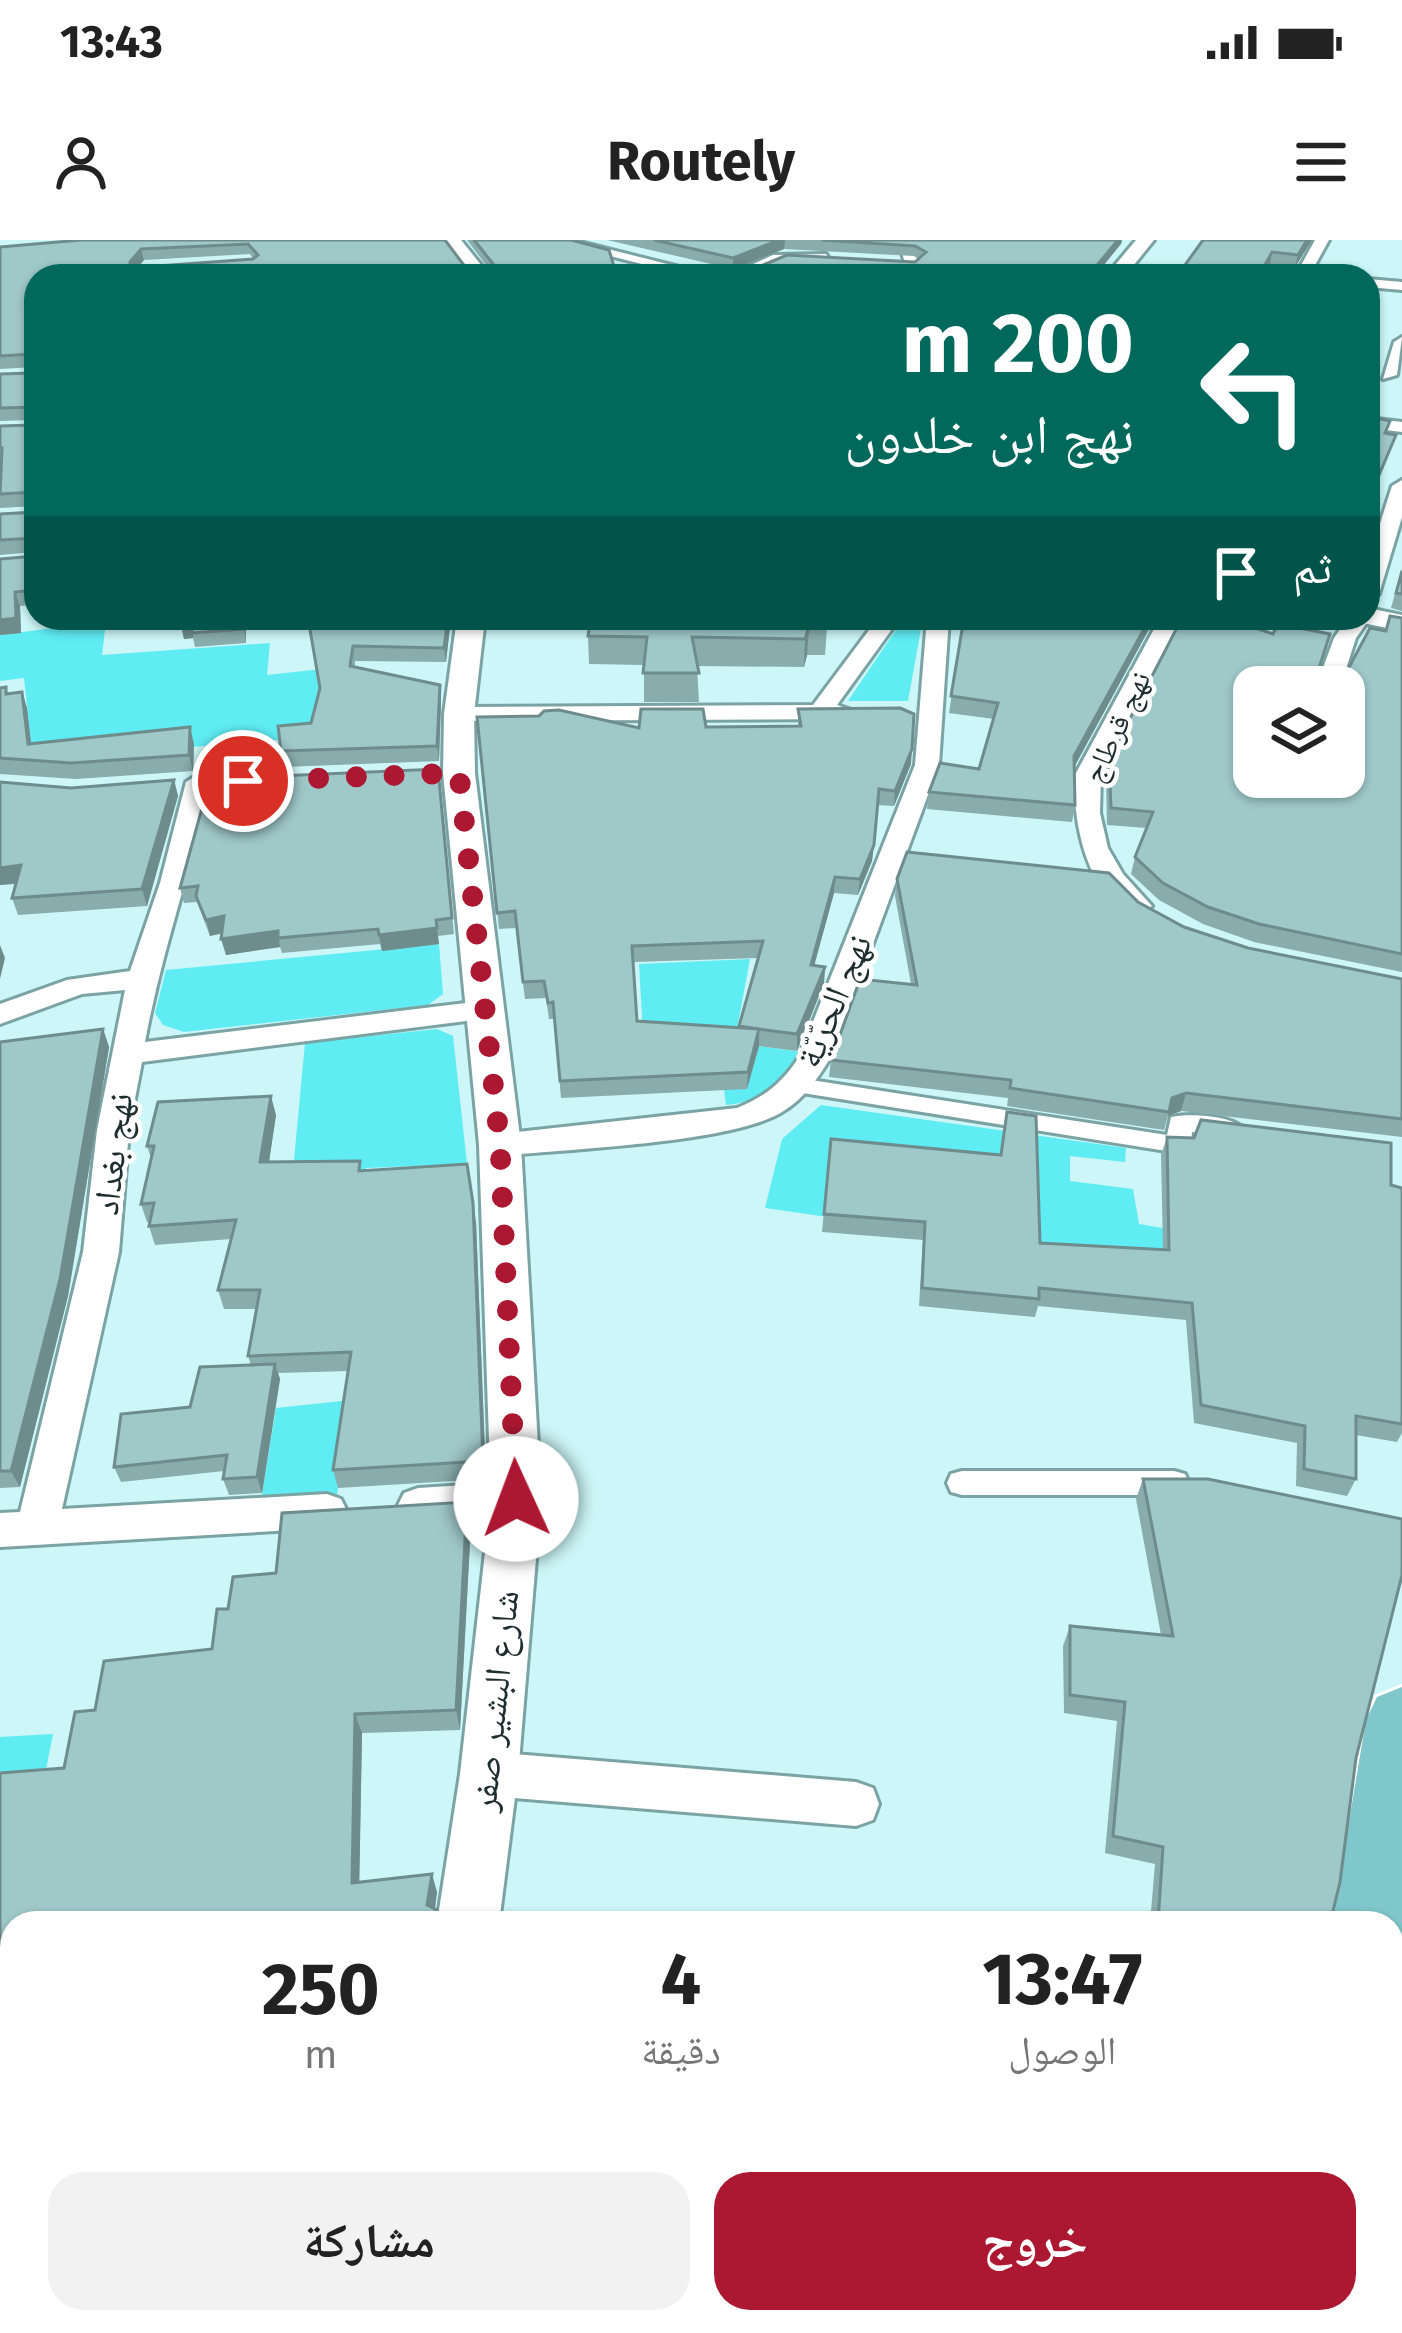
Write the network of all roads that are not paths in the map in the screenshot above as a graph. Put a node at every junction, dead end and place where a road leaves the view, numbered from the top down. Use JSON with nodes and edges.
{"nodes":[{"id":1,"x":452,"y":240,"type":"edge"},
{"id":2,"x":554,"y":240,"type":"edge"},
{"id":3,"x":632,"y":240,"type":"edge"},
{"id":4,"x":1145,"y":240,"type":"edge"},
{"id":5,"x":1169,"y":240,"type":"edge"},
{"id":6,"x":468,"y":249,"type":"edge"},
{"id":7,"x":604,"y":250,"type":"junction"},
{"id":8,"x":853,"y":260,"type":"edge"},
{"id":9,"x":893,"y":263,"type":"edge"},
{"id":10,"x":660,"y":264,"type":"edge"},
{"id":11,"x":764,"y":264,"type":"edge"},
{"id":12,"x":896,"y":264,"type":"edge"},
{"id":13,"x":1125,"y":264,"type":"edge"},
{"id":14,"x":1150,"y":264,"type":"edge"},
{"id":15,"x":1402,"y":342,"type":"edge"},
{"id":16,"x":1395,"y":376,"type":"edge"},
{"id":17,"x":1402,"y":486,"type":"edge"},
{"id":18,"x":1380,"y":556,"type":"edge"},
{"id":19,"x":470,"y":630,"type":"edge"},
{"id":20,"x":880,"y":630,"type":"edge"},
{"id":21,"x":936,"y":630,"type":"edge"},
{"id":22,"x":1165,"y":630,"type":"edge"},
{"id":23,"x":1353,"y":630,"type":"edge"},
{"id":24,"x":1336,"y":666,"type":"edge"},
{"id":25,"x":820,"y":712,"type":"junction"},
{"id":26,"x":864,"y":712,"type":"edge"},
{"id":27,"x":459,"y":714,"type":"junction"},
{"id":28,"x":200,"y":782,"type":"dead end"},
{"id":29,"x":1165,"y":922,"type":"edge"},
{"id":30,"x":142,"y":979,"type":"junction"},
{"id":31,"x":482,"y":1010,"type":"junction"},
{"id":32,"x":0,"y":1016,"type":"edge"},
{"id":33,"x":128,"y":1054,"type":"junction"},
{"id":34,"x":798,"y":1087,"type":"junction"},
{"id":35,"x":1262,"y":1130,"type":"edge"},
{"id":36,"x":500,"y":1145,"type":"junction"},
{"id":37,"x":962,"y":1483,"type":"dead end"},
{"id":38,"x":1201,"y":1483,"type":"edge"},
{"id":39,"x":516,"y":1499,"type":"junction"},
{"id":40,"x":18,"y":1529,"type":"edge"},
{"id":41,"x":1401,"y":1733,"type":"edge"},
{"id":42,"x":488,"y":1774,"type":"junction"},
{"id":43,"x":856,"y":1804,"type":"dead end"},
{"id":44,"x":470,"y":1911,"type":"edge"},
{"id":45,"x":1373,"y":1911,"type":"edge"}],
"edges":[{"from":1,"to":6,"type":"street"},
{"from":2,"to":7,"type":"street"},
{"from":3,"to":7,"type":"street"},
{"from":4,"to":13,"type":"street"},
{"from":5,"to":14,"type":"street"},
{"from":7,"to":10,"type":"street"},
{"from":8,"to":11,"type":"street"},
{"from":9,"to":12,"type":"street"},
{"from":15,"to":16,"type":"street"},
{"from":17,"to":18,"type":"street"},
{"from":19,"to":27,"type":"street","name":"شارع البشير صفر"},
{"from":20,"to":25,"type":"street"},
{"from":21,"to":34,"type":"street","name":"نهج الحرّيّة"},
{"from":22,"to":29,"type":"street","name":"نهج قرطاج"},
{"from":23,"to":24,"type":"street"},
{"from":25,"to":26,"type":"street"},
{"from":25,"to":27,"type":"street"},
{"from":27,"to":31,"type":"street","name":"شارع البشير صفر"},
{"from":28,"to":30,"type":"street","name":"نهج بغداد"},
{"from":30,"to":32,"type":"street"},
{"from":30,"to":33,"type":"street","name":"نهج بغداد"},
{"from":31,"to":33,"type":"street"},
{"from":31,"to":36,"type":"street","name":"شارع البشير صفر"},
{"from":33,"to":40,"type":"street","name":"نهج بغداد"},
{"from":34,"to":35,"type":"street"},
{"from":34,"to":36,"type":"street","name":"نهج الحرّيّة"},
{"from":36,"to":39,"type":"street","name":"شارع البشير صفر"},
{"from":37,"to":38,"type":"street"},
{"from":39,"to":40,"type":"street"},
{"from":39,"to":42,"type":"street","name":"شارع البشير صفر"},
{"from":41,"to":45,"type":"main road"},
{"from":42,"to":43,"type":"street"},
{"from":42,"to":44,"type":"street","name":"شارع البشير صفر"}]}
